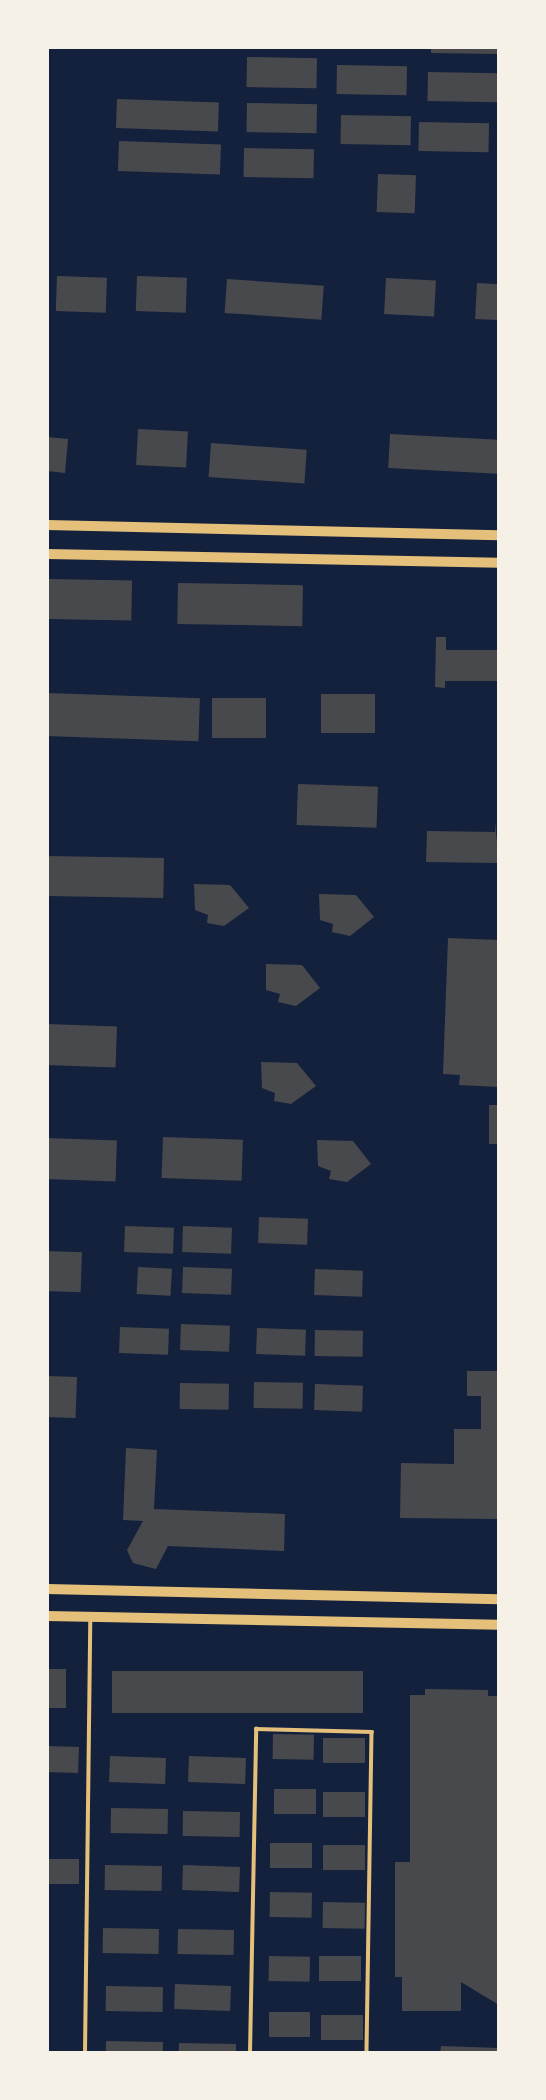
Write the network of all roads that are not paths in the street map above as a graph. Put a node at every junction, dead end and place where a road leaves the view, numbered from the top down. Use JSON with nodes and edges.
{"nodes":[{"id":1,"x":47,"y":525,"type":"edge"},
{"id":2,"x":499,"y":535,"type":"edge"},
{"id":3,"x":47,"y":554,"type":"edge"},
{"id":4,"x":499,"y":563,"type":"edge"},
{"id":5,"x":47,"y":1589,"type":"edge"},
{"id":6,"x":499,"y":1599,"type":"edge"},
{"id":7,"x":47,"y":1616,"type":"edge"},
{"id":8,"x":90,"y":1617,"type":"junction"},
{"id":9,"x":499,"y":1627,"type":"edge"},
{"id":10,"x":85,"y":2053,"type":"edge"},
{"id":11,"x":250,"y":2053,"type":"edge"},
{"id":12,"x":367,"y":2053,"type":"edge"}],
"edges":[{"from":1,"to":2,"type":"main road"},
{"from":3,"to":4,"type":"main road"},
{"from":5,"to":6,"type":"main road"},
{"from":7,"to":8,"type":"main road"},
{"from":8,"to":9,"type":"main road"},
{"from":8,"to":10,"type":"lane"},
{"from":11,"to":12,"type":"lane"}]}
